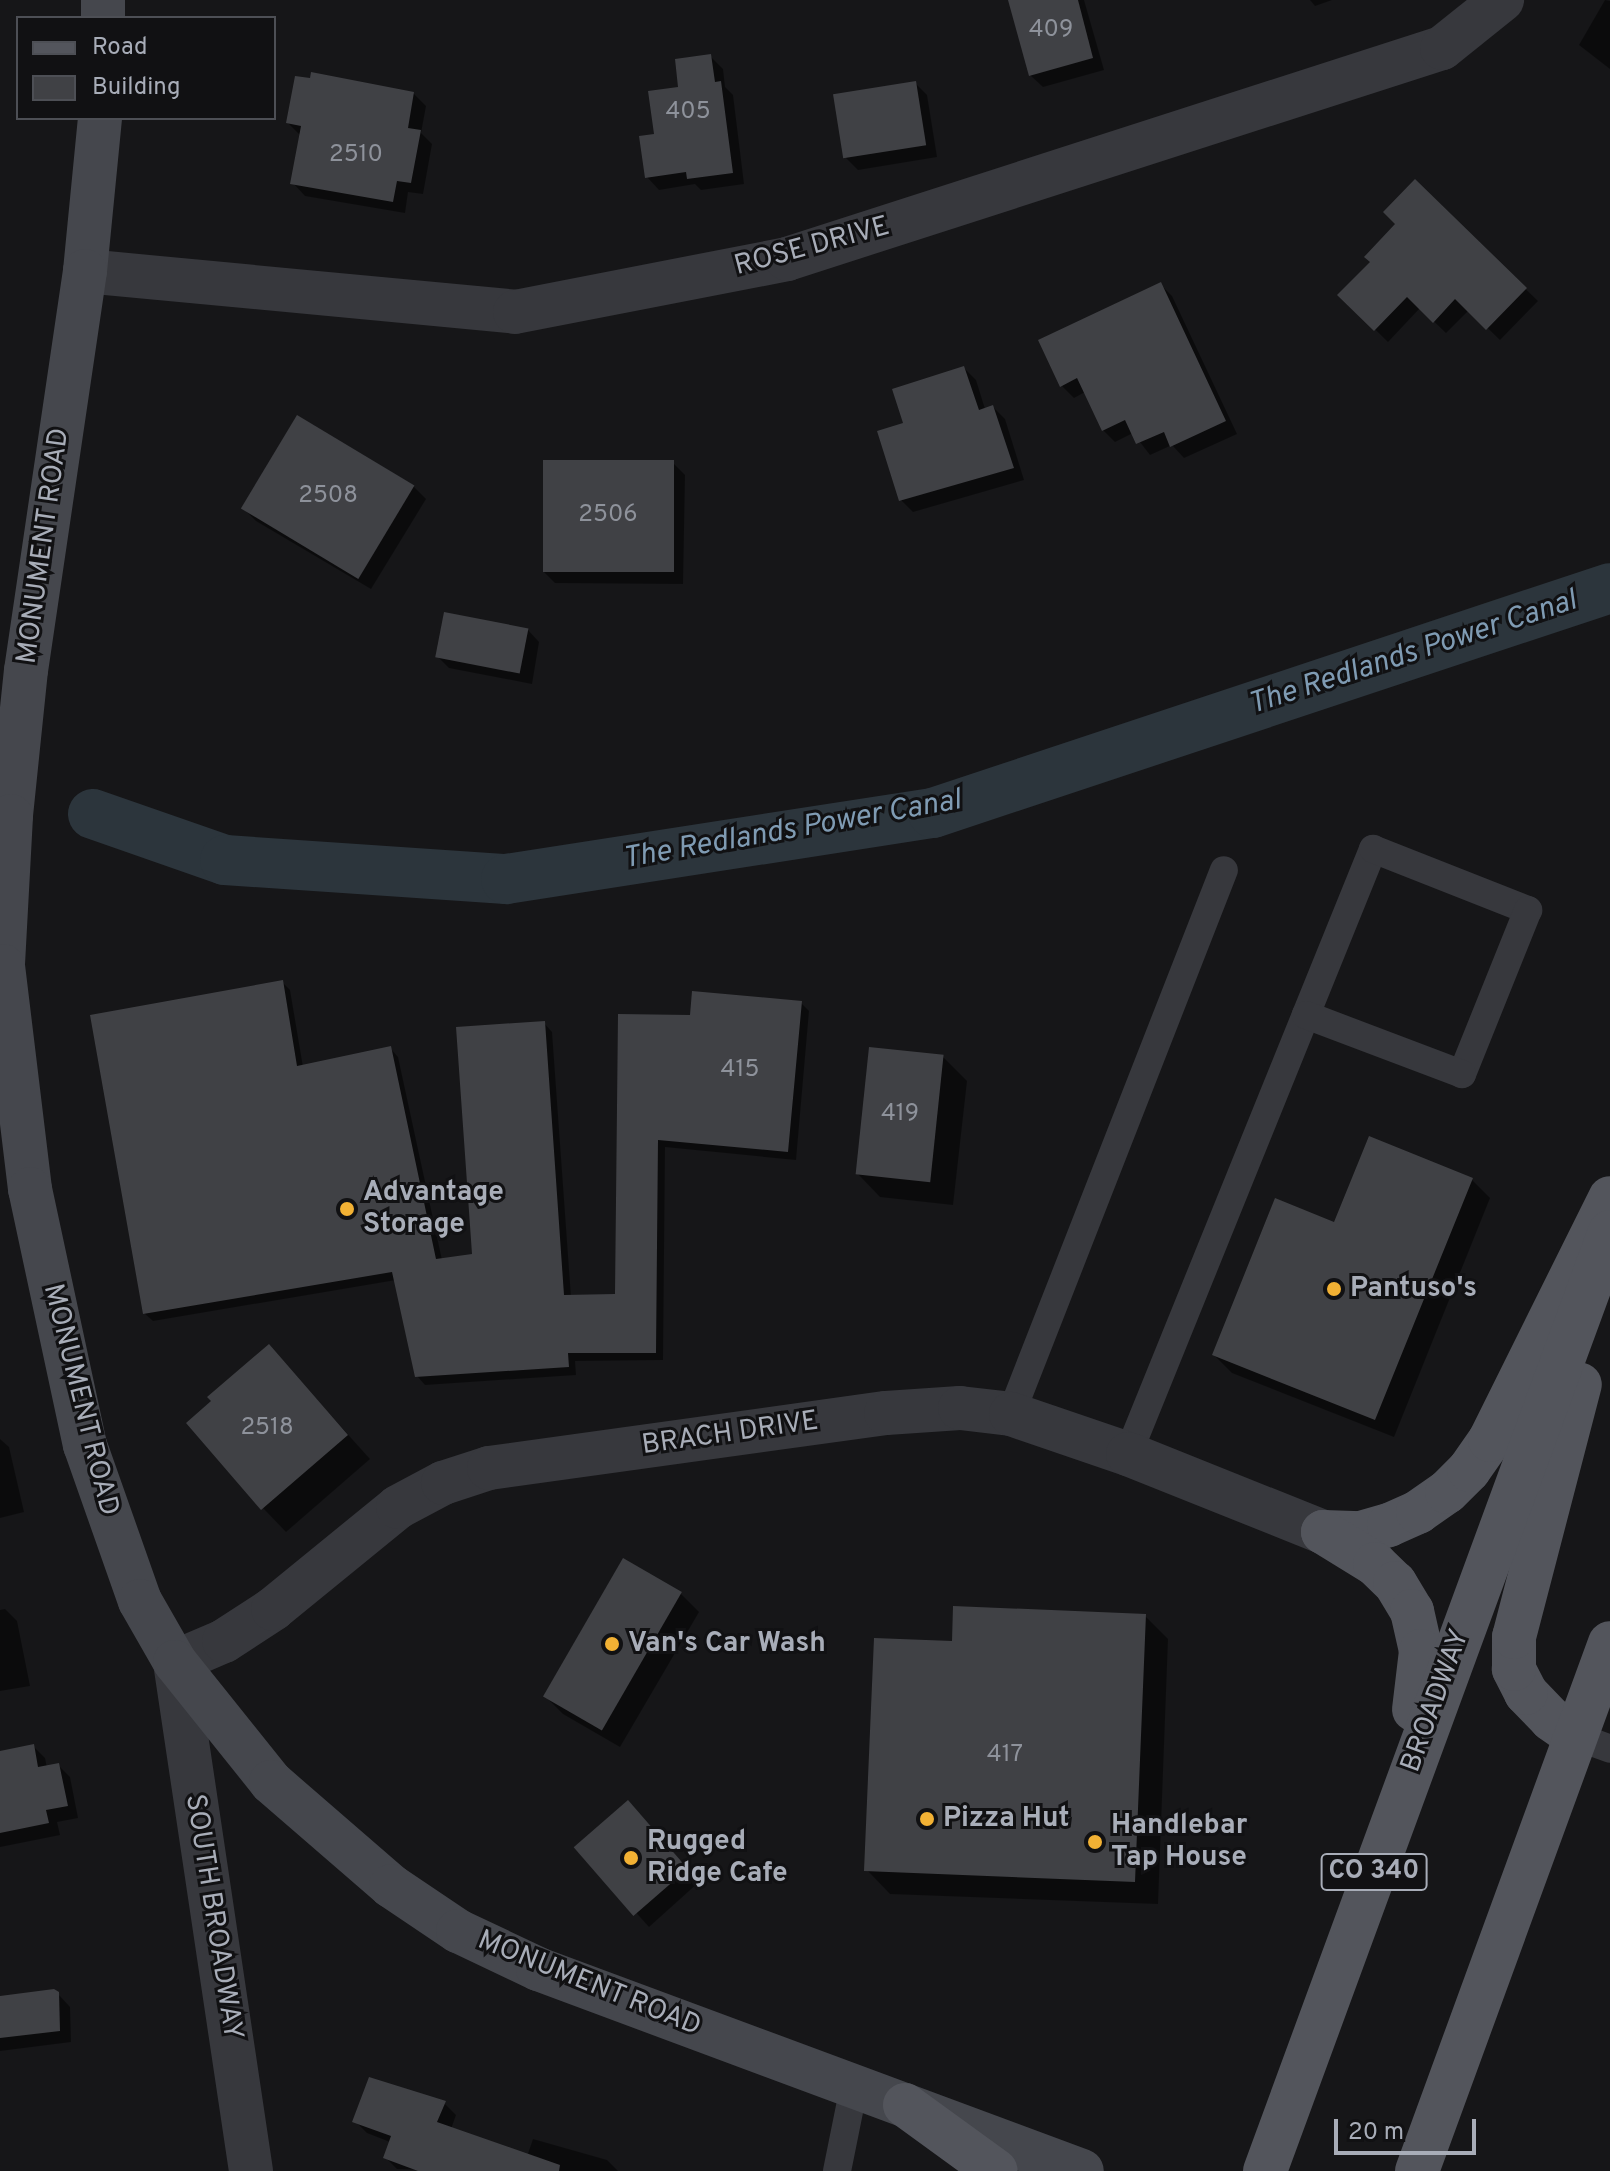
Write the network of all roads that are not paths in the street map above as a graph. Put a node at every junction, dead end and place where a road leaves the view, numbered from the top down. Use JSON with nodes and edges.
{"nodes":[{"id":1,"x":1502,"y":0,"type":"edge"},
{"id":2,"x":100,"y":120,"type":"edge"},
{"id":3,"x":85,"y":271,"type":"junction"},
{"id":4,"x":1224,"y":870,"type":"dead end"},
{"id":5,"x":2,"y":966,"type":"edge"},
{"id":6,"x":1306,"y":1015,"type":"junction"},
{"id":7,"x":1610,"y":1198,"type":"edge"},
{"id":8,"x":1610,"y":1232,"type":"edge"},
{"id":9,"x":1610,"y":1277,"type":"edge"},
{"id":10,"x":1011,"y":1414,"type":"junction"},
{"id":11,"x":1128,"y":1454,"type":"junction"},
{"id":12,"x":1323,"y":1532,"type":"junction"},
{"id":13,"x":1610,"y":1643,"type":"edge"},
{"id":14,"x":175,"y":1662,"type":"junction"},
{"id":15,"x":1593,"y":1742,"type":"edge"},
{"id":16,"x":1381,"y":1852,"type":"junction"},
{"id":17,"x":854,"y":2087,"type":"junction"},
{"id":18,"x":905,"y":2105,"type":"junction"},
{"id":19,"x":251,"y":2171,"type":"edge"},
{"id":20,"x":837,"y":2171,"type":"edge"},
{"id":21,"x":996,"y":2171,"type":"edge"},
{"id":22,"x":1082,"y":2171,"type":"edge"},
{"id":23,"x":1265,"y":2171,"type":"edge"},
{"id":24,"x":1417,"y":2171,"type":"edge"}],
"edges":[{"from":1,"to":3,"type":"street","name":"ROSE DRIVE"},
{"from":2,"to":3,"type":"main road","name":"MONUMENT ROAD"},
{"from":3,"to":5,"type":"main road","name":"MONUMENT ROAD"},
{"from":4,"to":10,"type":"lane"},
{"from":5,"to":14,"type":"main road","name":"MONUMENT ROAD"},
{"from":6,"to":6,"type":"lane"},
{"from":6,"to":11,"type":"lane"},
{"from":7,"to":12,"type":"main road"},
{"from":8,"to":16,"type":"main road","name":"BROADWAY","number":"CO 340"},
{"from":9,"to":15,"type":"main road"},
{"from":10,"to":11,"type":"street","name":"BRACH DRIVE"},
{"from":10,"to":14,"type":"street","name":"BRACH DRIVE"},
{"from":11,"to":12,"type":"street","name":"BRACH DRIVE"},
{"from":12,"to":16,"type":"main road"},
{"from":13,"to":15,"type":"main road"},
{"from":14,"to":17,"type":"main road","name":"MONUMENT ROAD"},
{"from":14,"to":19,"type":"street","name":"SOUTH BROADWAY"},
{"from":15,"to":24,"type":"main road"},
{"from":16,"to":23,"type":"main road","name":"BROADWAY","number":"CO 340"},
{"from":17,"to":18,"type":"main road","name":"MONUMENT ROAD"},
{"from":17,"to":20,"type":"lane"},
{"from":18,"to":21,"type":"main road"},
{"from":18,"to":22,"type":"main road","name":"MONUMENT ROAD"}]}
